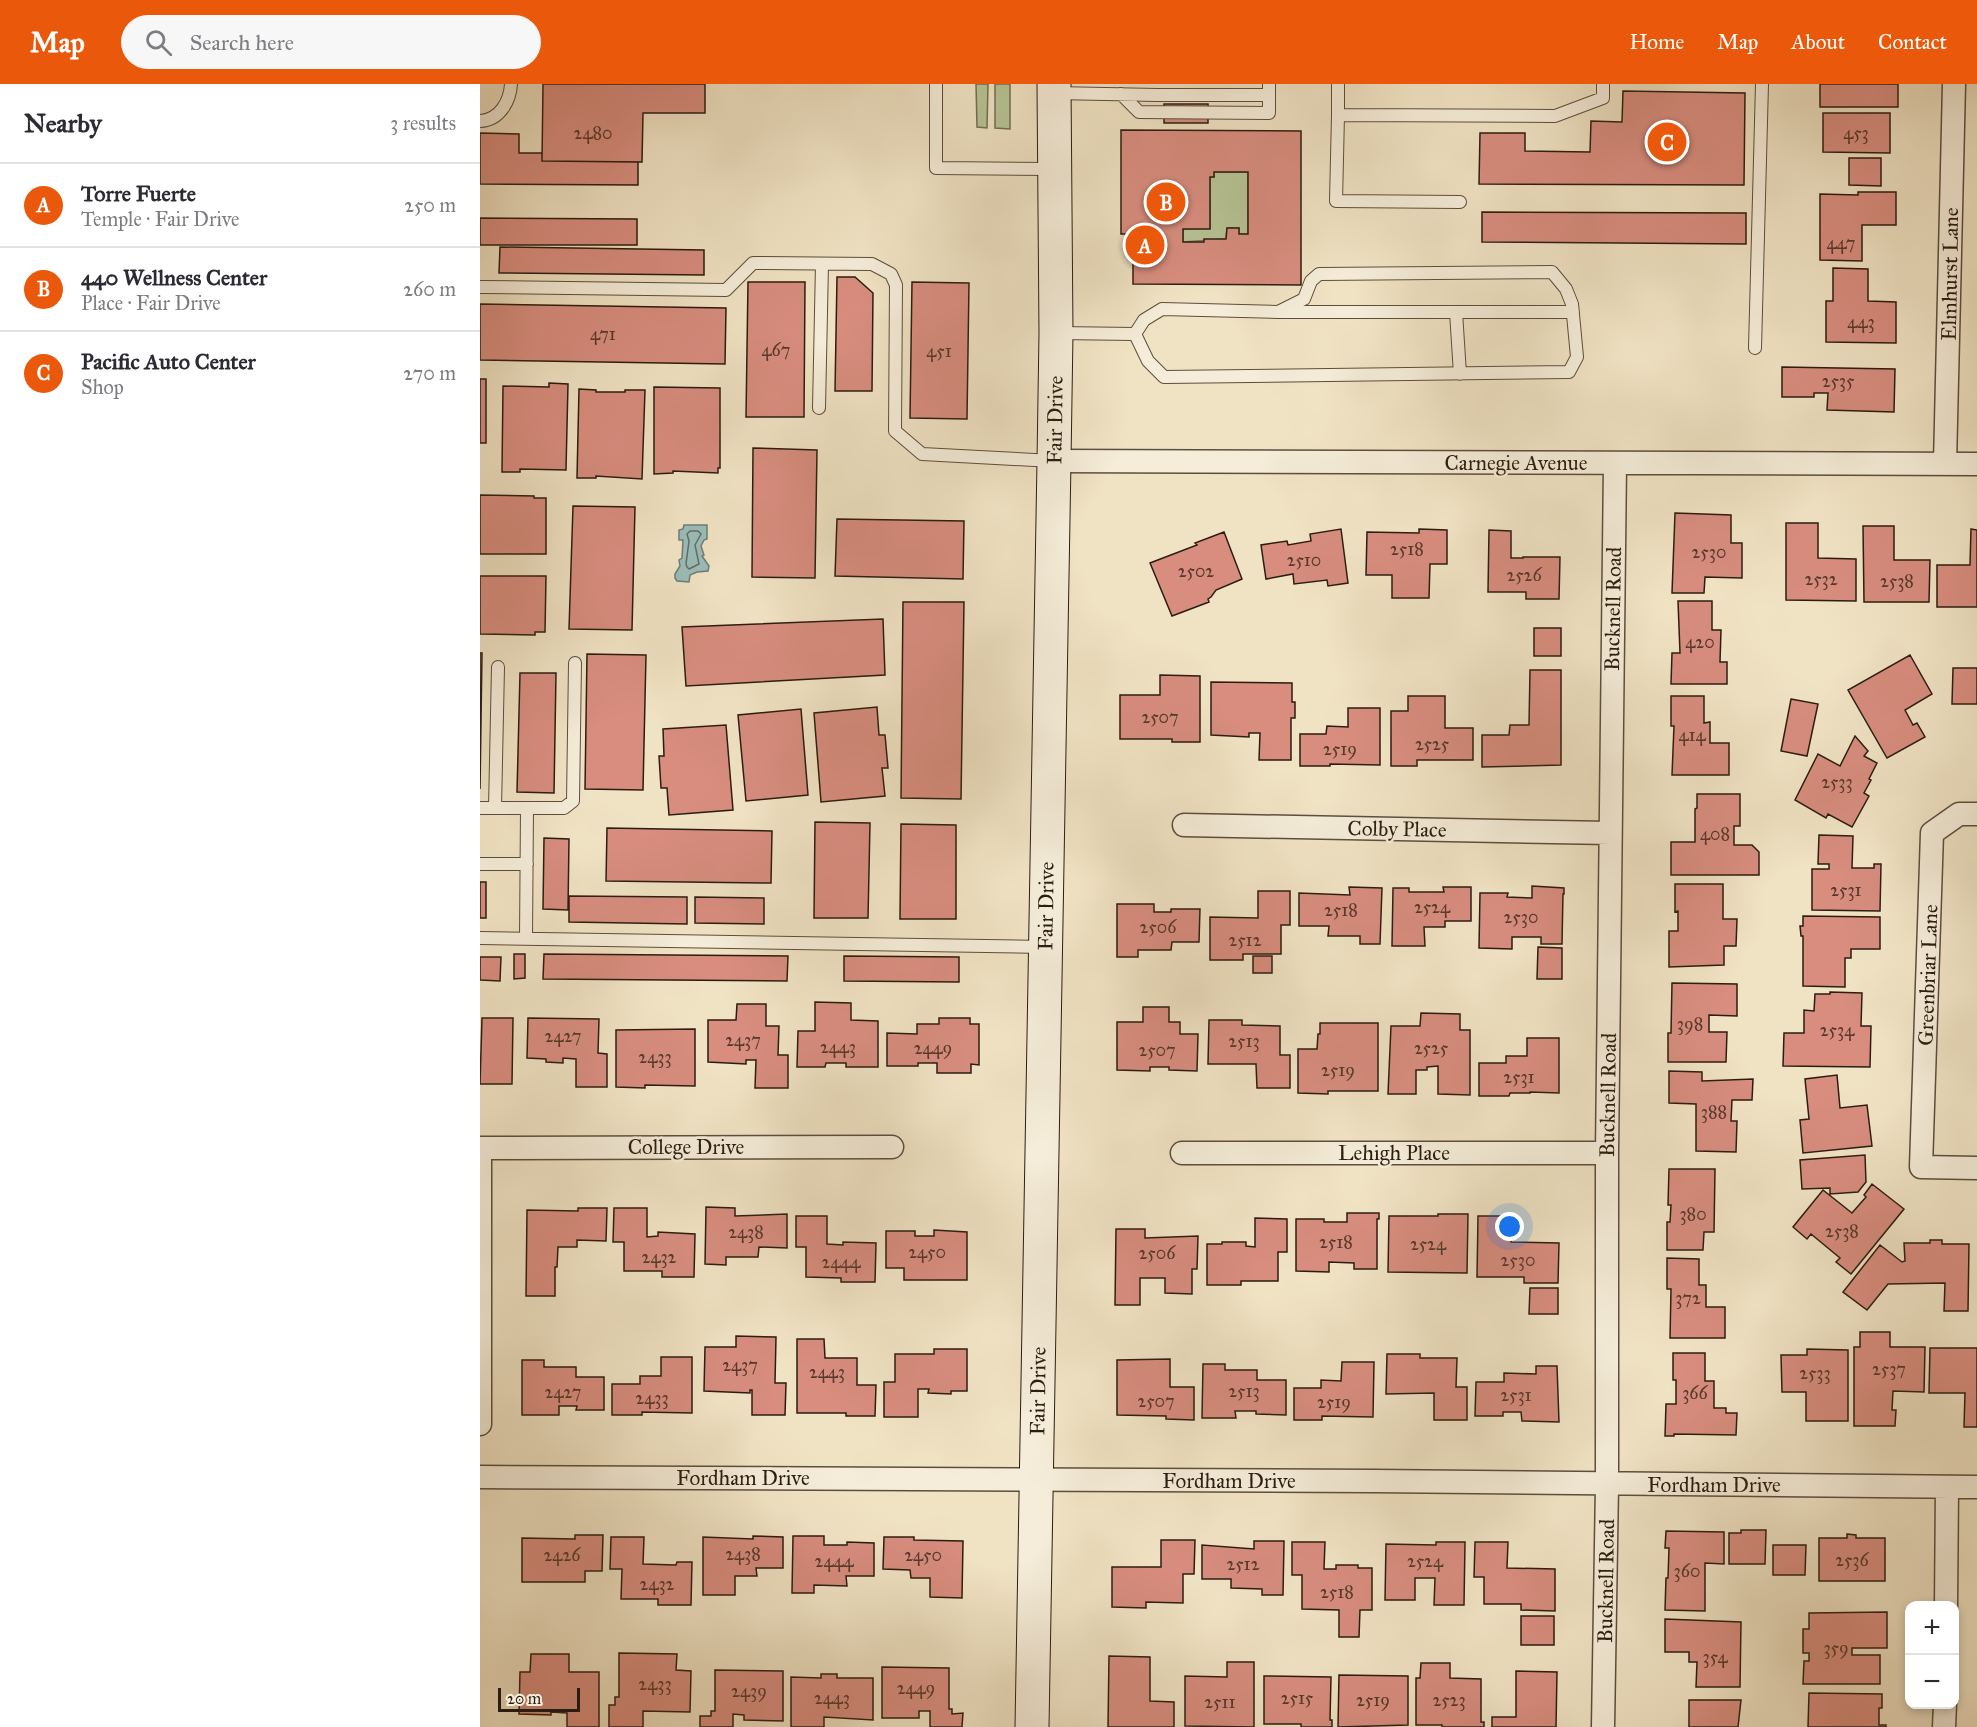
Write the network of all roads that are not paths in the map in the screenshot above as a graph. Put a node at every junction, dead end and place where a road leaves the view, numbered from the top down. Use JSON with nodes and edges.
{"nodes":[{"id":1,"x":511,"y":84,"type":"edge"},
{"id":2,"x":936,"y":84,"type":"edge"},
{"id":3,"x":1338,"y":84,"type":"edge"},
{"id":4,"x":1603,"y":84,"type":"edge"},
{"id":5,"x":1762,"y":84,"type":"edge"},
{"id":6,"x":1954,"y":84,"type":"edge"},
{"id":7,"x":1054,"y":88,"type":"edge"},
{"id":8,"x":1269,"y":89,"type":"edge"},
{"id":9,"x":1158,"y":90,"type":"edge"},
{"id":10,"x":1121,"y":94,"type":"junction"},
{"id":11,"x":1338,"y":115,"type":"junction"},
{"id":12,"x":480,"y":120,"type":"edge"},
{"id":13,"x":1054,"y":169,"type":"junction"},
{"id":14,"x":1460,"y":202,"type":"dead end"},
{"id":15,"x":822,"y":264,"type":"junction"},
{"id":16,"x":480,"y":287,"type":"edge"},
{"id":17,"x":1278,"y":312,"type":"junction"},
{"id":18,"x":1456,"y":312,"type":"junction"},
{"id":19,"x":1573,"y":312,"type":"junction"},
{"id":20,"x":1056,"y":333,"type":"junction"},
{"id":21,"x":1135,"y":334,"type":"junction"},
{"id":22,"x":1755,"y":348,"type":"dead end"},
{"id":23,"x":1460,"y":374,"type":"junction"},
{"id":24,"x":819,"y":408,"type":"dead end"},
{"id":25,"x":1054,"y":461,"type":"junction"},
{"id":26,"x":1615,"y":463,"type":"junction"},
{"id":27,"x":1945,"y":464,"type":"junction"},
{"id":28,"x":1977,"y":464,"type":"edge"},
{"id":29,"x":575,"y":663,"type":"dead end"},
{"id":30,"x":498,"y":667,"type":"dead end"},
{"id":31,"x":527,"y":807,"type":"junction"},
{"id":32,"x":480,"y":808,"type":"edge"},
{"id":33,"x":495,"y":808,"type":"junction"},
{"id":34,"x":1977,"y":814,"type":"edge"},
{"id":35,"x":1184,"y":825,"type":"dead end"},
{"id":36,"x":1610,"y":833,"type":"junction"},
{"id":37,"x":480,"y":864,"type":"edge"},
{"id":38,"x":527,"y":864,"type":"junction"},
{"id":39,"x":480,"y":938,"type":"edge"},
{"id":40,"x":526,"y":938,"type":"junction"},
{"id":41,"x":1045,"y":946,"type":"junction"},
{"id":42,"x":892,"y":1147,"type":"dead end"},
{"id":43,"x":480,"y":1148,"type":"edge"},
{"id":44,"x":1182,"y":1153,"type":"dead end"},
{"id":45,"x":1607,"y":1153,"type":"junction"},
{"id":46,"x":1977,"y":1168,"type":"edge"},
{"id":47,"x":480,"y":1424,"type":"edge"},
{"id":48,"x":480,"y":1477,"type":"edge"},
{"id":49,"x":1036,"y":1480,"type":"junction"},
{"id":50,"x":1607,"y":1485,"type":"junction"},
{"id":51,"x":1947,"y":1487,"type":"junction"},
{"id":52,"x":1977,"y":1487,"type":"edge"},
{"id":53,"x":1946,"y":1601,"type":"edge"},
{"id":54,"x":1945,"y":1709,"type":"edge"},
{"id":55,"x":1032,"y":1727,"type":"edge"},
{"id":56,"x":1603,"y":1727,"type":"edge"},
{"id":57,"x":1944,"y":1727,"type":"edge"}],
"edges":[{"from":1,"to":12,"type":"lane"},
{"from":2,"to":13,"type":"lane"},
{"from":3,"to":11,"type":"lane"},
{"from":4,"to":11,"type":"lane"},
{"from":5,"to":22,"type":"lane"},
{"from":6,"to":27,"type":"street","name":"Elmhurst Lane"},
{"from":7,"to":10,"type":"lane"},
{"from":7,"to":13,"type":"main road","name":"Fair Drive"},
{"from":8,"to":9,"type":"lane"},
{"from":8,"to":10,"type":"lane"},
{"from":9,"to":10,"type":"lane"},
{"from":11,"to":14,"type":"lane"},
{"from":13,"to":20,"type":"main road","name":"Fair Drive"},
{"from":15,"to":16,"type":"lane"},
{"from":15,"to":24,"type":"lane"},
{"from":15,"to":25,"type":"lane"},
{"from":17,"to":18,"type":"lane"},
{"from":17,"to":19,"type":"lane"},
{"from":17,"to":21,"type":"lane"},
{"from":18,"to":19,"type":"lane"},
{"from":18,"to":23,"type":"lane"},
{"from":19,"to":23,"type":"lane"},
{"from":20,"to":21,"type":"lane"},
{"from":20,"to":25,"type":"main road","name":"Fair Drive"},
{"from":21,"to":23,"type":"lane"},
{"from":25,"to":26,"type":"street","name":"Carnegie Avenue"},
{"from":25,"to":41,"type":"main road","name":"Fair Drive"},
{"from":26,"to":27,"type":"street","name":"Carnegie Avenue"},
{"from":26,"to":36,"type":"street","name":"Bucknell Road"},
{"from":27,"to":28,"type":"street","name":"Carnegie Avenue"},
{"from":29,"to":31,"type":"lane"},
{"from":30,"to":33,"type":"lane"},
{"from":31,"to":33,"type":"lane"},
{"from":31,"to":38,"type":"lane"},
{"from":32,"to":33,"type":"lane"},
{"from":34,"to":46,"type":"street","name":"Greenbriar Lane"},
{"from":35,"to":36,"type":"street","name":"Colby Place"},
{"from":36,"to":45,"type":"street","name":"Bucknell Road"},
{"from":37,"to":38,"type":"lane"},
{"from":38,"to":40,"type":"lane"},
{"from":39,"to":40,"type":"lane"},
{"from":40,"to":41,"type":"lane"},
{"from":41,"to":49,"type":"main road","name":"Fair Drive"},
{"from":42,"to":43,"type":"street","name":"College Drive"},
{"from":43,"to":47,"type":"street"},
{"from":44,"to":45,"type":"street","name":"Lehigh Place"},
{"from":45,"to":50,"type":"street","name":"Bucknell Road"},
{"from":48,"to":49,"type":"street","name":"Fordham Drive"},
{"from":49,"to":50,"type":"street","name":"Fordham Drive"},
{"from":49,"to":55,"type":"main road","name":"Fair Drive"},
{"from":50,"to":51,"type":"street","name":"Fordham Drive"},
{"from":50,"to":56,"type":"street","name":"Bucknell Road"},
{"from":51,"to":52,"type":"street","name":"Fordham Drive"},
{"from":51,"to":53,"type":"street"},
{"from":54,"to":57,"type":"street"}]}
